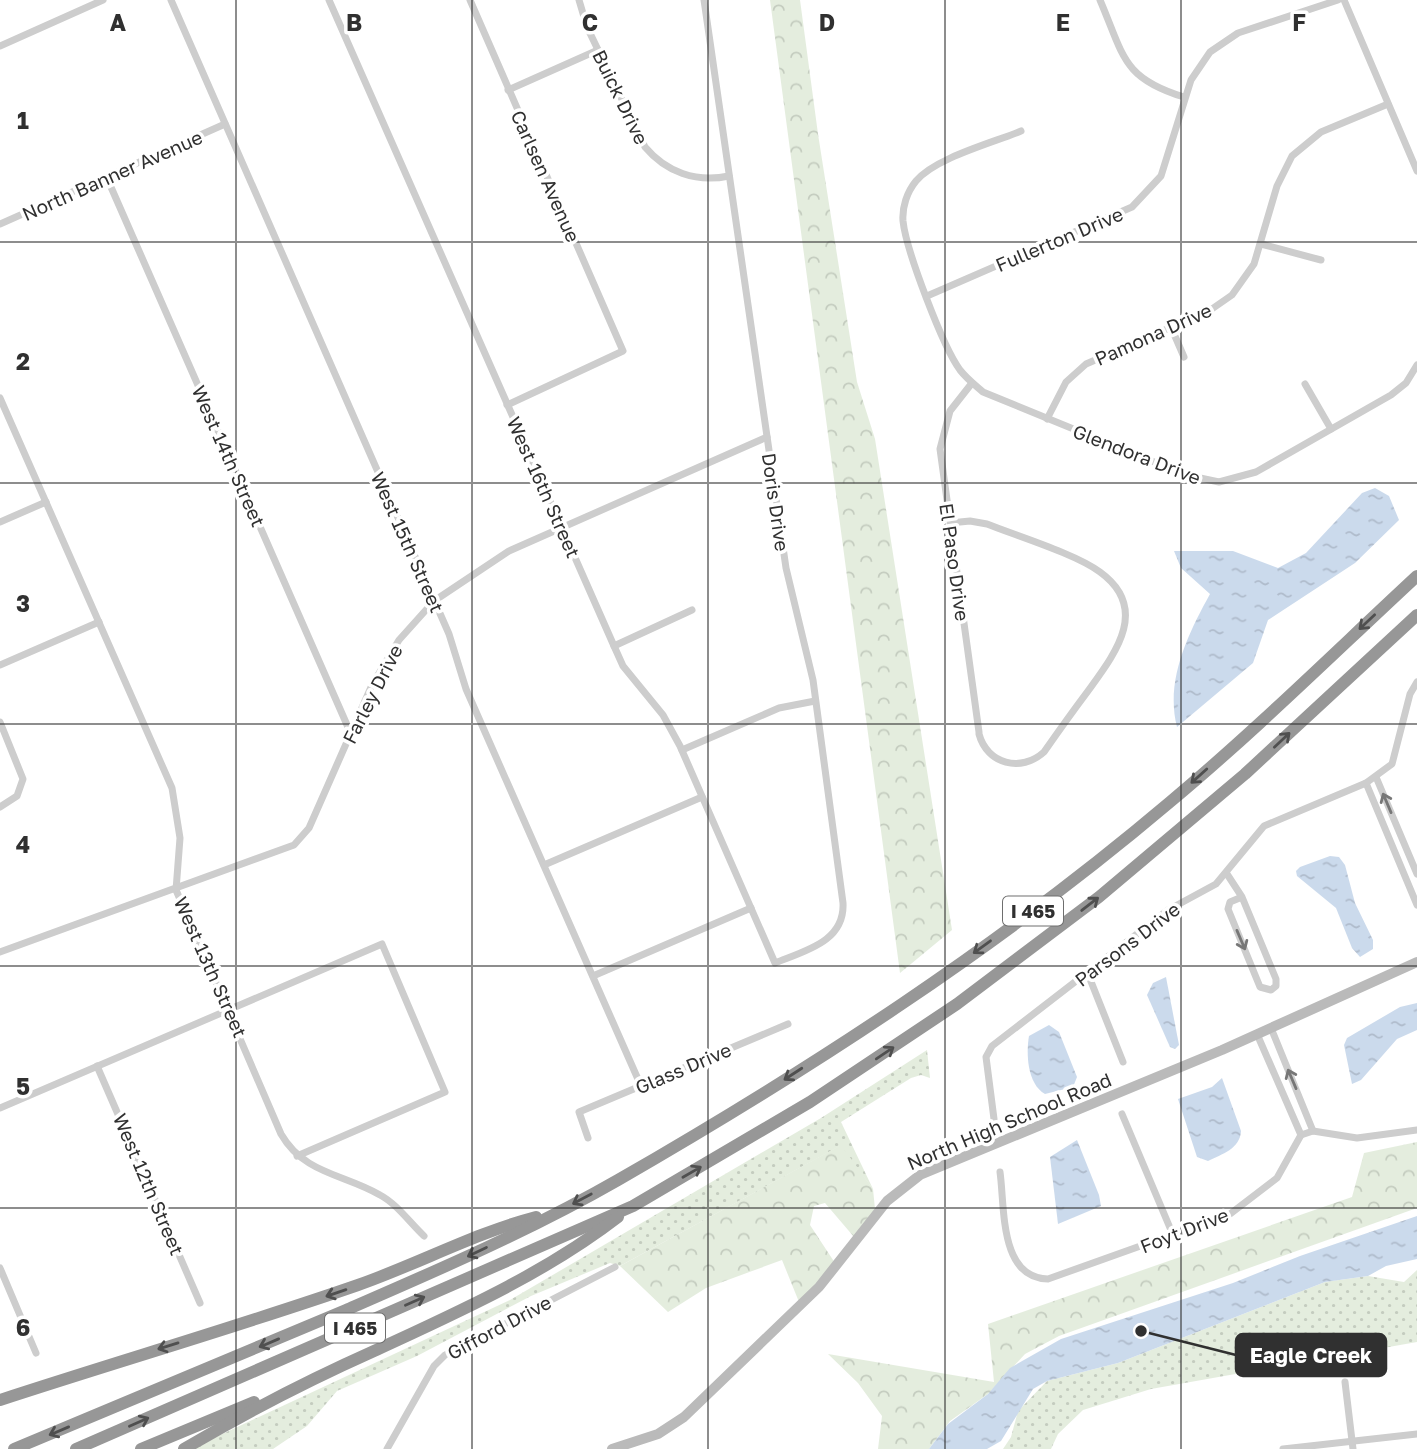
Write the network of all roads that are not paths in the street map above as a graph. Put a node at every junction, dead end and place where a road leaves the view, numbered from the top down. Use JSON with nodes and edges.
{"nodes":[{"id":1,"x":103,"y":0,"type":"edge"},
{"id":2,"x":171,"y":0,"type":"edge"},
{"id":3,"x":329,"y":0,"type":"edge"},
{"id":4,"x":470,"y":0,"type":"edge"},
{"id":5,"x":579,"y":0,"type":"edge"},
{"id":6,"x":704,"y":0,"type":"edge"},
{"id":7,"x":1100,"y":0,"type":"edge"},
{"id":8,"x":1338,"y":0,"type":"edge"},
{"id":9,"x":1344,"y":0,"type":"edge"},
{"id":10,"x":0,"y":46,"type":"edge"},
{"id":11,"x":597,"y":50,"type":"junction"},
{"id":12,"x":508,"y":90,"type":"junction"},
{"id":13,"x":1184,"y":97,"type":"junction"},
{"id":14,"x":1388,"y":104,"type":"junction"},
{"id":15,"x":225,"y":124,"type":"junction"},
{"id":16,"x":1021,"y":131,"type":"dead end"},
{"id":17,"x":1417,"y":171,"type":"edge"},
{"id":18,"x":729,"y":176,"type":"junction"},
{"id":19,"x":107,"y":178,"type":"junction"},
{"id":20,"x":0,"y":225,"type":"edge"},
{"id":21,"x":1261,"y":243,"type":"junction"},
{"id":22,"x":1321,"y":260,"type":"dead end"},
{"id":23,"x":927,"y":296,"type":"junction"},
{"id":24,"x":1171,"y":327,"type":"junction"},
{"id":25,"x":1184,"y":357,"type":"dead end"},
{"id":26,"x":1417,"y":365,"type":"edge"},
{"id":27,"x":972,"y":383,"type":"junction"},
{"id":28,"x":1305,"y":384,"type":"dead end"},
{"id":29,"x":0,"y":398,"type":"edge"},
{"id":30,"x":508,"y":405,"type":"junction"},
{"id":31,"x":1048,"y":419,"type":"junction"},
{"id":32,"x":1331,"y":429,"type":"junction"},
{"id":33,"x":767,"y":437,"type":"junction"},
{"id":34,"x":46,"y":502,"type":"junction"},
{"id":35,"x":0,"y":522,"type":"edge"},
{"id":36,"x":950,"y":523,"type":"junction"},
{"id":37,"x":561,"y":527,"type":"junction"},
{"id":38,"x":1417,"y":576,"type":"edge"},
{"id":39,"x":434,"y":601,"type":"junction"},
{"id":40,"x":692,"y":610,"type":"dead end"},
{"id":41,"x":1417,"y":615,"type":"edge"},
{"id":42,"x":99,"y":622,"type":"junction"},
{"id":43,"x":614,"y":646,"type":"junction"},
{"id":44,"x":0,"y":666,"type":"edge"},
{"id":45,"x":1417,"y":682,"type":"edge"},
{"id":46,"x":815,"y":701,"type":"junction"},
{"id":47,"x":0,"y":722,"type":"edge"},
{"id":48,"x":351,"y":734,"type":"junction"},
{"id":49,"x":682,"y":750,"type":"junction"},
{"id":50,"x":1376,"y":777,"type":"junction"},
{"id":51,"x":1366,"y":783,"type":"junction"},
{"id":52,"x":702,"y":797,"type":"junction"},
{"id":53,"x":0,"y":807,"type":"edge"},
{"id":54,"x":1399,"y":831,"type":"junction"},
{"id":55,"x":1388,"y":836,"type":"junction"},
{"id":56,"x":544,"y":865,"type":"junction"},
{"id":57,"x":1227,"y":874,"type":"junction"},
{"id":58,"x":1417,"y":874,"type":"edge"},
{"id":59,"x":176,"y":890,"type":"junction"},
{"id":60,"x":1415,"y":893,"type":"edge"},
{"id":61,"x":1242,"y":897,"type":"junction"},
{"id":62,"x":1417,"y":905,"type":"edge"},
{"id":63,"x":751,"y":908,"type":"junction"},
{"id":64,"x":0,"y":953,"type":"edge"},
{"id":65,"x":1417,"y":962,"type":"edge"},
{"id":66,"x":775,"y":963,"type":"joint"},
{"id":67,"x":1087,"y":974,"type":"junction"},
{"id":68,"x":593,"y":976,"type":"junction"},
{"id":69,"x":230,"y":1009,"type":"junction"},
{"id":70,"x":788,"y":1024,"type":"dead end"},
{"id":71,"x":1271,"y":1028,"type":"junction"},
{"id":72,"x":1257,"y":1034,"type":"junction"},
{"id":73,"x":1124,"y":1062,"type":"dead end"},
{"id":74,"x":97,"y":1066,"type":"junction"},
{"id":75,"x":641,"y":1086,"type":"junction"},
{"id":76,"x":0,"y":1108,"type":"edge"},
{"id":77,"x":1122,"y":1114,"type":"dead end"},
{"id":78,"x":994,"y":1119,"type":"dead end"},
{"id":79,"x":1417,"y":1130,"type":"edge"},
{"id":80,"x":1313,"y":1131,"type":"junction"},
{"id":81,"x":1301,"y":1135,"type":"junction"},
{"id":82,"x":588,"y":1138,"type":"dead end"},
{"id":83,"x":298,"y":1156,"type":"junction"},
{"id":84,"x":1000,"y":1172,"type":"dead end"},
{"id":85,"x":633,"y":1206,"type":"junction"},
{"id":86,"x":560,"y":1210,"type":"junction"},
{"id":87,"x":1173,"y":1234,"type":"junction"},
{"id":88,"x":424,"y":1236,"type":"dead end"},
{"id":89,"x":615,"y":1267,"type":"dead end"},
{"id":90,"x":0,"y":1268,"type":"edge"},
{"id":91,"x":200,"y":1303,"type":"dead end"},
{"id":92,"x":36,"y":1353,"type":"dead end"},
{"id":93,"x":314,"y":1379,"type":"junction"},
{"id":94,"x":1345,"y":1382,"type":"dead end"},
{"id":95,"x":0,"y":1400,"type":"edge"},
{"id":96,"x":1417,"y":1434,"type":"edge"},
{"id":97,"x":1353,"y":1445,"type":"edge"},
{"id":98,"x":14,"y":1449,"type":"edge"},
{"id":99,"x":76,"y":1449,"type":"edge"},
{"id":100,"x":141,"y":1449,"type":"edge"},
{"id":101,"x":184,"y":1449,"type":"edge"},
{"id":102,"x":387,"y":1449,"type":"edge"},
{"id":103,"x":612,"y":1449,"type":"edge"},
{"id":104,"x":1283,"y":1449,"type":"edge"}],
"edges":[{"from":1,"to":10,"type":"street"},
{"from":2,"to":15,"type":"street","name":"West 15th Street"},
{"from":3,"to":30,"type":"street","name":"West 16th Street"},
{"from":4,"to":12,"type":"street","name":"Carlsen Avenue"},
{"from":5,"to":11,"type":"street","name":"Buick Drive"},
{"from":6,"to":18,"type":"street","name":"Doris Drive"},
{"from":7,"to":13,"type":"street"},
{"from":8,"to":13,"type":"street","name":"Fullerton Drive"},
{"from":9,"to":14,"type":"street"},
{"from":11,"to":12,"type":"street"},
{"from":11,"to":18,"type":"street","name":"Buick Drive"},
{"from":12,"to":30,"type":"street","name":"Carlsen Avenue"},
{"from":13,"to":23,"type":"street","name":"Fullerton Drive"},
{"from":14,"to":17,"type":"street"},
{"from":14,"to":21,"type":"street","name":"Pamona Drive"},
{"from":15,"to":19,"type":"street","name":"North Banner Avenue"},
{"from":15,"to":39,"type":"street","name":"West 15th Street"},
{"from":16,"to":23,"type":"street","name":"Glendora Drive"},
{"from":18,"to":33,"type":"street","name":"Doris Drive"},
{"from":19,"to":20,"type":"street","name":"North Banner Avenue"},
{"from":19,"to":48,"type":"street","name":"West 14th Street"},
{"from":21,"to":22,"type":"street"},
{"from":21,"to":24,"type":"street","name":"Pamona Drive"},
{"from":23,"to":27,"type":"street","name":"Glendora Drive"},
{"from":24,"to":25,"type":"street"},
{"from":24,"to":31,"type":"street","name":"Pamona Drive"},
{"from":26,"to":32,"type":"street","name":"Glendora Drive"},
{"from":27,"to":31,"type":"street","name":"Glendora Drive"},
{"from":27,"to":36,"type":"street","name":"El Paso Drive"},
{"from":28,"to":32,"type":"street"},
{"from":29,"to":34,"type":"street","name":"West 13th Street"},
{"from":30,"to":37,"type":"street","name":"West 16th Street"},
{"from":31,"to":32,"type":"street","name":"Glendora Drive"},
{"from":33,"to":37,"type":"street","name":"Farley Drive"},
{"from":33,"to":46,"type":"street","name":"Doris Drive"},
{"from":34,"to":35,"type":"street"},
{"from":34,"to":42,"type":"street","name":"West 13th Street"},
{"from":36,"to":36,"type":"street","name":"El Paso Drive"},
{"from":37,"to":39,"type":"street","name":"Farley Drive"},
{"from":37,"to":43,"type":"street","name":"West 16th Street"},
{"from":38,"to":86,"type":"highway","number":"I 465","one_way":true},
{"from":39,"to":48,"type":"street","name":"Farley Drive"},
{"from":39,"to":56,"type":"street","name":"West 15th Street"},
{"from":40,"to":43,"type":"street"},
{"from":85,"to":41,"type":"highway","number":"I 465","one_way":true},
{"from":42,"to":44,"type":"street"},
{"from":42,"to":59,"type":"street","name":"West 13th Street"},
{"from":43,"to":49,"type":"street","name":"West 16th Street"},
{"from":45,"to":50,"type":"street","name":"Parsons Drive"},
{"from":46,"to":49,"type":"street"},
{"from":46,"to":66,"type":"street","name":"Doris Drive"},
{"from":47,"to":53,"type":"street"},
{"from":48,"to":59,"type":"street","name":"Farley Drive"},
{"from":49,"to":52,"type":"street","name":"West 16th Street"},
{"from":50,"to":51,"type":"street","name":"Parsons Drive"},
{"from":54,"to":50,"type":"street","one_way":true},
{"from":51,"to":55,"type":"street"},
{"from":51,"to":57,"type":"street","name":"Parsons Drive"},
{"from":52,"to":56,"type":"street"},
{"from":52,"to":63,"type":"street","name":"West 16th Street"},
{"from":54,"to":55,"type":"street"},
{"from":54,"to":58,"type":"street"},
{"from":55,"to":60,"type":"street"},
{"from":56,"to":68,"type":"street","name":"West 15th Street"},
{"from":57,"to":61,"type":"street"},
{"from":57,"to":67,"type":"street","name":"Parsons Drive"},
{"from":59,"to":64,"type":"street","name":"Farley Drive"},
{"from":59,"to":69,"type":"street","name":"West 13th Street"},
{"from":60,"to":62,"type":"street"},
{"from":61,"to":61,"type":"street","one_way":true},
{"from":63,"to":66,"type":"street","name":"West 16th Street"},
{"from":63,"to":68,"type":"street"},
{"from":65,"to":71,"type":"street","name":"North High School Road"},
{"from":67,"to":73,"type":"street"},
{"from":67,"to":78,"type":"street","name":"Parsons Drive"},
{"from":68,"to":75,"type":"street","name":"West 15th Street"},
{"from":69,"to":74,"type":"street"},
{"from":69,"to":83,"type":"street","name":"West 13th Street"},
{"from":69,"to":83,"type":"street"},
{"from":70,"to":75,"type":"street","name":"Glass Drive"},
{"from":71,"to":72,"type":"street","name":"North High School Road"},
{"from":80,"to":71,"type":"street","one_way":true},
{"from":72,"to":81,"type":"street"},
{"from":72,"to":103,"type":"street","name":"North High School Road"},
{"from":74,"to":76,"type":"street"},
{"from":74,"to":91,"type":"street","name":"West 12th Street"},
{"from":75,"to":82,"type":"street","name":"Glass Drive"},
{"from":77,"to":87,"type":"street"},
{"from":79,"to":80,"type":"street"},
{"from":80,"to":81,"type":"street"},
{"from":81,"to":87,"type":"street","name":"Foyt Drive"},
{"from":83,"to":88,"type":"street","name":"West 13th Street"},
{"from":84,"to":87,"type":"street","name":"Foyt Drive"},
{"from":85,"to":93,"type":"highway"},
{"from":99,"to":85,"type":"highway","number":"I 465","one_way":true},
{"from":86,"to":95,"type":"highway","one_way":true},
{"from":86,"to":98,"type":"highway","number":"I 465","one_way":true},
{"from":89,"to":102,"type":"street","name":"Gifford Drive"},
{"from":90,"to":92,"type":"street"},
{"from":93,"to":100,"type":"highway"},
{"from":93,"to":101,"type":"highway"},
{"from":94,"to":97,"type":"street"},
{"from":96,"to":97,"type":"street"},
{"from":97,"to":104,"type":"street"}]}
